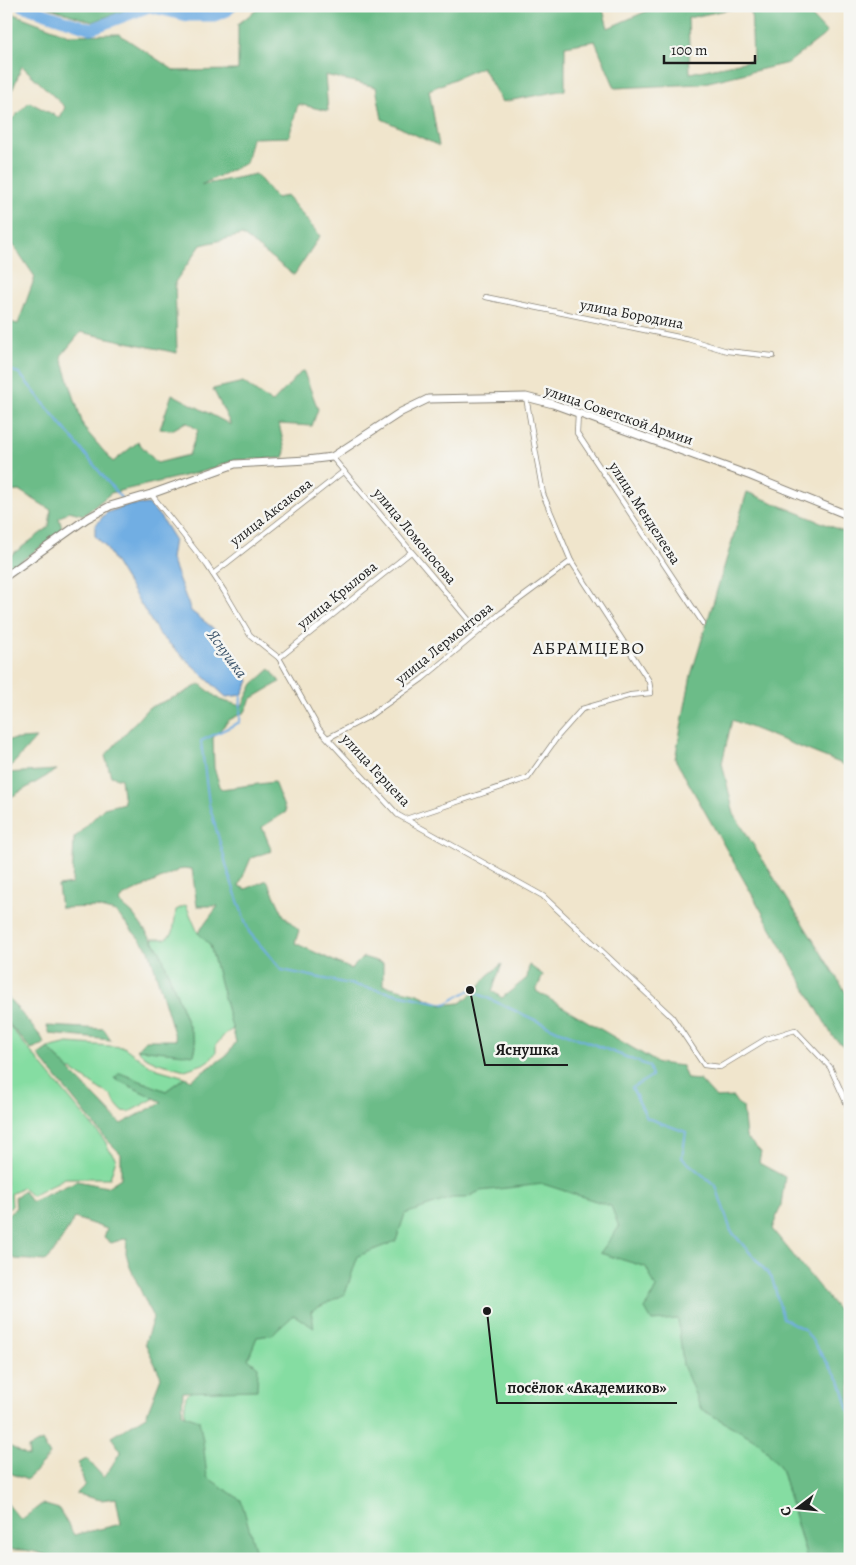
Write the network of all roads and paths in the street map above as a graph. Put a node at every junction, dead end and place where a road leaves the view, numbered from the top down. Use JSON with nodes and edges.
{"nodes":[{"id":1,"x":485,"y":297,"type":"dead end"},
{"id":2,"x":774,"y":356,"type":"dead end"},
{"id":3,"x":526,"y":397,"type":"junction"},
{"id":4,"x":578,"y":413,"type":"junction"},
{"id":5,"x":332,"y":457,"type":"junction"},
{"id":6,"x":344,"y":471,"type":"junction"},
{"id":7,"x":150,"y":494,"type":"junction"},
{"id":8,"x":850,"y":516,"type":"edge"},
{"id":9,"x":412,"y":552,"type":"junction"},
{"id":10,"x":571,"y":561,"type":"junction"},
{"id":11,"x":213,"y":574,"type":"junction"},
{"id":12,"x":6,"y":576,"type":"edge"},
{"id":13,"x":703,"y":623,"type":"dead end"},
{"id":14,"x":478,"y":632,"type":"junction"},
{"id":15,"x":279,"y":658,"type":"junction"},
{"id":16,"x":328,"y":738,"type":"junction"},
{"id":17,"x":406,"y":820,"type":"junction"},
{"id":18,"x":850,"y":1111,"type":"edge"}],
"edges":[{"from":1,"to":2,"type":"street","name":"улица Бородина"},
{"from":3,"to":4,"type":"street","name":"улица Советской Армии"},
{"from":3,"to":5,"type":"street","name":"улица Советской Армии"},
{"from":3,"to":10,"type":"street"},
{"from":4,"to":8,"type":"street","name":"улица Советской Армии"},
{"from":4,"to":13,"type":"street","name":"улица Менделеева"},
{"from":5,"to":6,"type":"street","name":"улица Ломоносова"},
{"from":5,"to":7,"type":"street","name":"улица Советской Армии"},
{"from":6,"to":9,"type":"street","name":"улица Ломоносова"},
{"from":6,"to":11,"type":"street","name":"улица Аксакова"},
{"from":7,"to":11,"type":"street","name":"улица Герцена"},
{"from":7,"to":12,"type":"street","name":"улица Советской Армии"},
{"from":9,"to":14,"type":"street","name":"улица Ломоносова"},
{"from":9,"to":15,"type":"street","name":"улица Крылова"},
{"from":10,"to":14,"type":"street","name":"улица Лермонтова"},
{"from":10,"to":17,"type":"street"},
{"from":11,"to":15,"type":"street","name":"улица Герцена"},
{"from":14,"to":16,"type":"street","name":"улица Лермонтова"},
{"from":15,"to":16,"type":"street","name":"улица Герцена"},
{"from":16,"to":17,"type":"street","name":"улица Герцена"},
{"from":17,"to":18,"type":"street","name":"улица Герцена"}]}
